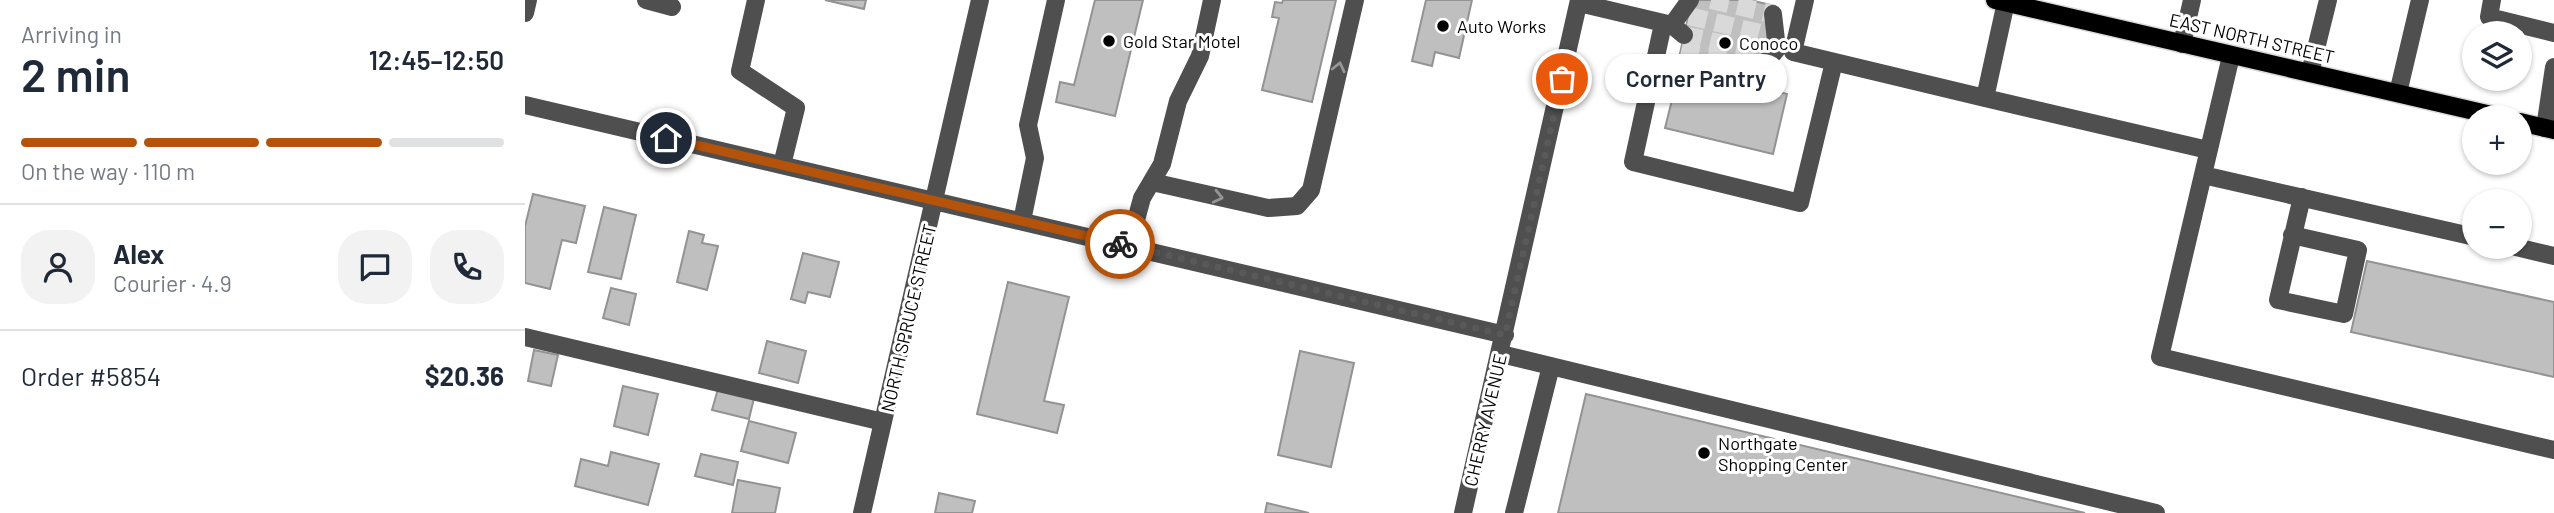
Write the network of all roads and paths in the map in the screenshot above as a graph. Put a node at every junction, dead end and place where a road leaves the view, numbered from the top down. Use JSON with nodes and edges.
{"nodes":[{"id":1,"x":528,"y":0,"type":"edge"},
{"id":2,"x":646,"y":0,"type":"edge"},
{"id":3,"x":756,"y":0,"type":"edge"},
{"id":4,"x":980,"y":0,"type":"edge"},
{"id":5,"x":1212,"y":0,"type":"edge"},
{"id":6,"x":1355,"y":0,"type":"edge"},
{"id":7,"x":1805,"y":0,"type":"edge"},
{"id":8,"x":2192,"y":0,"type":"edge"},
{"id":9,"x":2328,"y":0,"type":"edge"},
{"id":10,"x":2420,"y":0,"type":"edge"},
{"id":11,"x":2492,"y":0,"type":"edge"},
{"id":12,"x":1053,"y":1,"type":"edge"},
{"id":13,"x":1579,"y":1,"type":"edge"},
{"id":14,"x":2000,"y":1,"type":"edge"},
{"id":15,"x":672,"y":7,"type":"dead end"},
{"id":16,"x":1690,"y":8,"type":"edge"},
{"id":17,"x":2060,"y":8,"type":"edge"},
{"id":18,"x":525,"y":13,"type":"edge"},
{"id":19,"x":1773,"y":14,"type":"dead end"},
{"id":20,"x":2554,"y":33,"type":"edge"},
{"id":21,"x":1675,"y":34,"type":"junction"},
{"id":22,"x":2182,"y":44,"type":"junction"},
{"id":23,"x":1772,"y":52,"type":"junction"},
{"id":24,"x":2231,"y":56,"type":"junction"},
{"id":25,"x":1834,"y":62,"type":"junction"},
{"id":26,"x":2554,"y":67,"type":"edge"},
{"id":27,"x":2310,"y":73,"type":"junction"},
{"id":28,"x":2398,"y":93,"type":"junction"},
{"id":29,"x":1985,"y":98,"type":"junction"},
{"id":30,"x":525,"y":105,"type":"edge"},
{"id":31,"x":2462,"y":108,"type":"edge"},
{"id":32,"x":2549,"y":129,"type":"edge"},
{"id":33,"x":2209,"y":150,"type":"junction"},
{"id":34,"x":782,"y":165,"type":"junction"},
{"id":35,"x":2203,"y":175,"type":"junction"},
{"id":36,"x":1152,"y":182,"type":"junction"},
{"id":37,"x":2302,"y":197,"type":"junction"},
{"id":38,"x":935,"y":200,"type":"junction"},
{"id":39,"x":1022,"y":221,"type":"junction"},
{"id":40,"x":2462,"y":234,"type":"edge"},
{"id":41,"x":2292,"y":235,"type":"junction"},
{"id":42,"x":1129,"y":246,"type":"junction"},
{"id":43,"x":2532,"y":251,"type":"edge"},
{"id":44,"x":2554,"y":256,"type":"edge"},
{"id":45,"x":1505,"y":335,"type":"junction"},
{"id":46,"x":525,"y":337,"type":"edge"},
{"id":47,"x":1500,"y":354,"type":"junction"},
{"id":48,"x":1551,"y":366,"type":"junction"},
{"id":49,"x":883,"y":422,"type":"junction"},
{"id":50,"x":2554,"y":450,"type":"edge"},
{"id":51,"x":862,"y":513,"type":"edge"},
{"id":52,"x":1463,"y":513,"type":"edge"},
{"id":53,"x":1514,"y":513,"type":"edge"},
{"id":54,"x":2156,"y":513,"type":"edge"}],
"edges":[{"from":1,"to":18,"type":"street"},
{"from":2,"to":15,"type":"street"},
{"from":3,"to":34,"type":"street"},
{"from":4,"to":38,"type":"street","name":"NORTH SPRUCE STREET"},
{"from":5,"to":36,"type":"street"},
{"from":36,"to":6,"type":"street","one_way":true},
{"from":7,"to":23,"type":"street"},
{"from":8,"to":22,"type":"street"},
{"from":9,"to":27,"type":"street"},
{"from":10,"to":28,"type":"street"},
{"from":11,"to":20,"type":"street"},
{"from":12,"to":39,"type":"street"},
{"from":13,"to":21,"type":"street"},
{"from":13,"to":45,"type":"street","name":"CHERRY AVENUE"},
{"from":14,"to":17,"type":"main road","name":"EAST NORTH STREET"},
{"from":14,"to":29,"type":"street"},
{"from":16,"to":21,"type":"street"},
{"from":17,"to":22,"type":"main road","name":"EAST NORTH STREET"},
{"from":19,"to":23,"type":"street"},
{"from":21,"to":25,"type":"street"},
{"from":22,"to":24,"type":"main road","name":"EAST NORTH STREET"},
{"from":23,"to":25,"type":"street"},
{"from":24,"to":27,"type":"main road","name":"EAST NORTH STREET"},
{"from":24,"to":33,"type":"street"},
{"from":25,"to":29,"type":"street"},
{"from":26,"to":32,"type":"street"},
{"from":27,"to":28,"type":"main road","name":"EAST NORTH STREET"},
{"from":28,"to":31,"type":"main road","name":"EAST NORTH STREET"},
{"from":29,"to":33,"type":"street"},
{"from":30,"to":34,"type":"street"},
{"from":33,"to":35,"type":"street"},
{"from":34,"to":38,"type":"street"},
{"from":35,"to":37,"type":"street"},
{"from":35,"to":50,"type":"street"},
{"from":36,"to":42,"type":"street"},
{"from":37,"to":40,"type":"street"},
{"from":37,"to":41,"type":"street"},
{"from":38,"to":39,"type":"street"},
{"from":38,"to":49,"type":"street","name":"NORTH SPRUCE STREET"},
{"from":39,"to":42,"type":"street"},
{"from":41,"to":41,"type":"street"},
{"from":42,"to":45,"type":"street"},
{"from":43,"to":44,"type":"street"},
{"from":45,"to":47,"type":"street","name":"CHERRY AVENUE"},
{"from":46,"to":49,"type":"street"},
{"from":47,"to":48,"type":"street"},
{"from":47,"to":52,"type":"street","name":"CHERRY AVENUE"},
{"from":48,"to":53,"type":"street"},
{"from":48,"to":54,"type":"street"},
{"from":49,"to":51,"type":"street","name":"NORTH SPRUCE STREET"}]}
